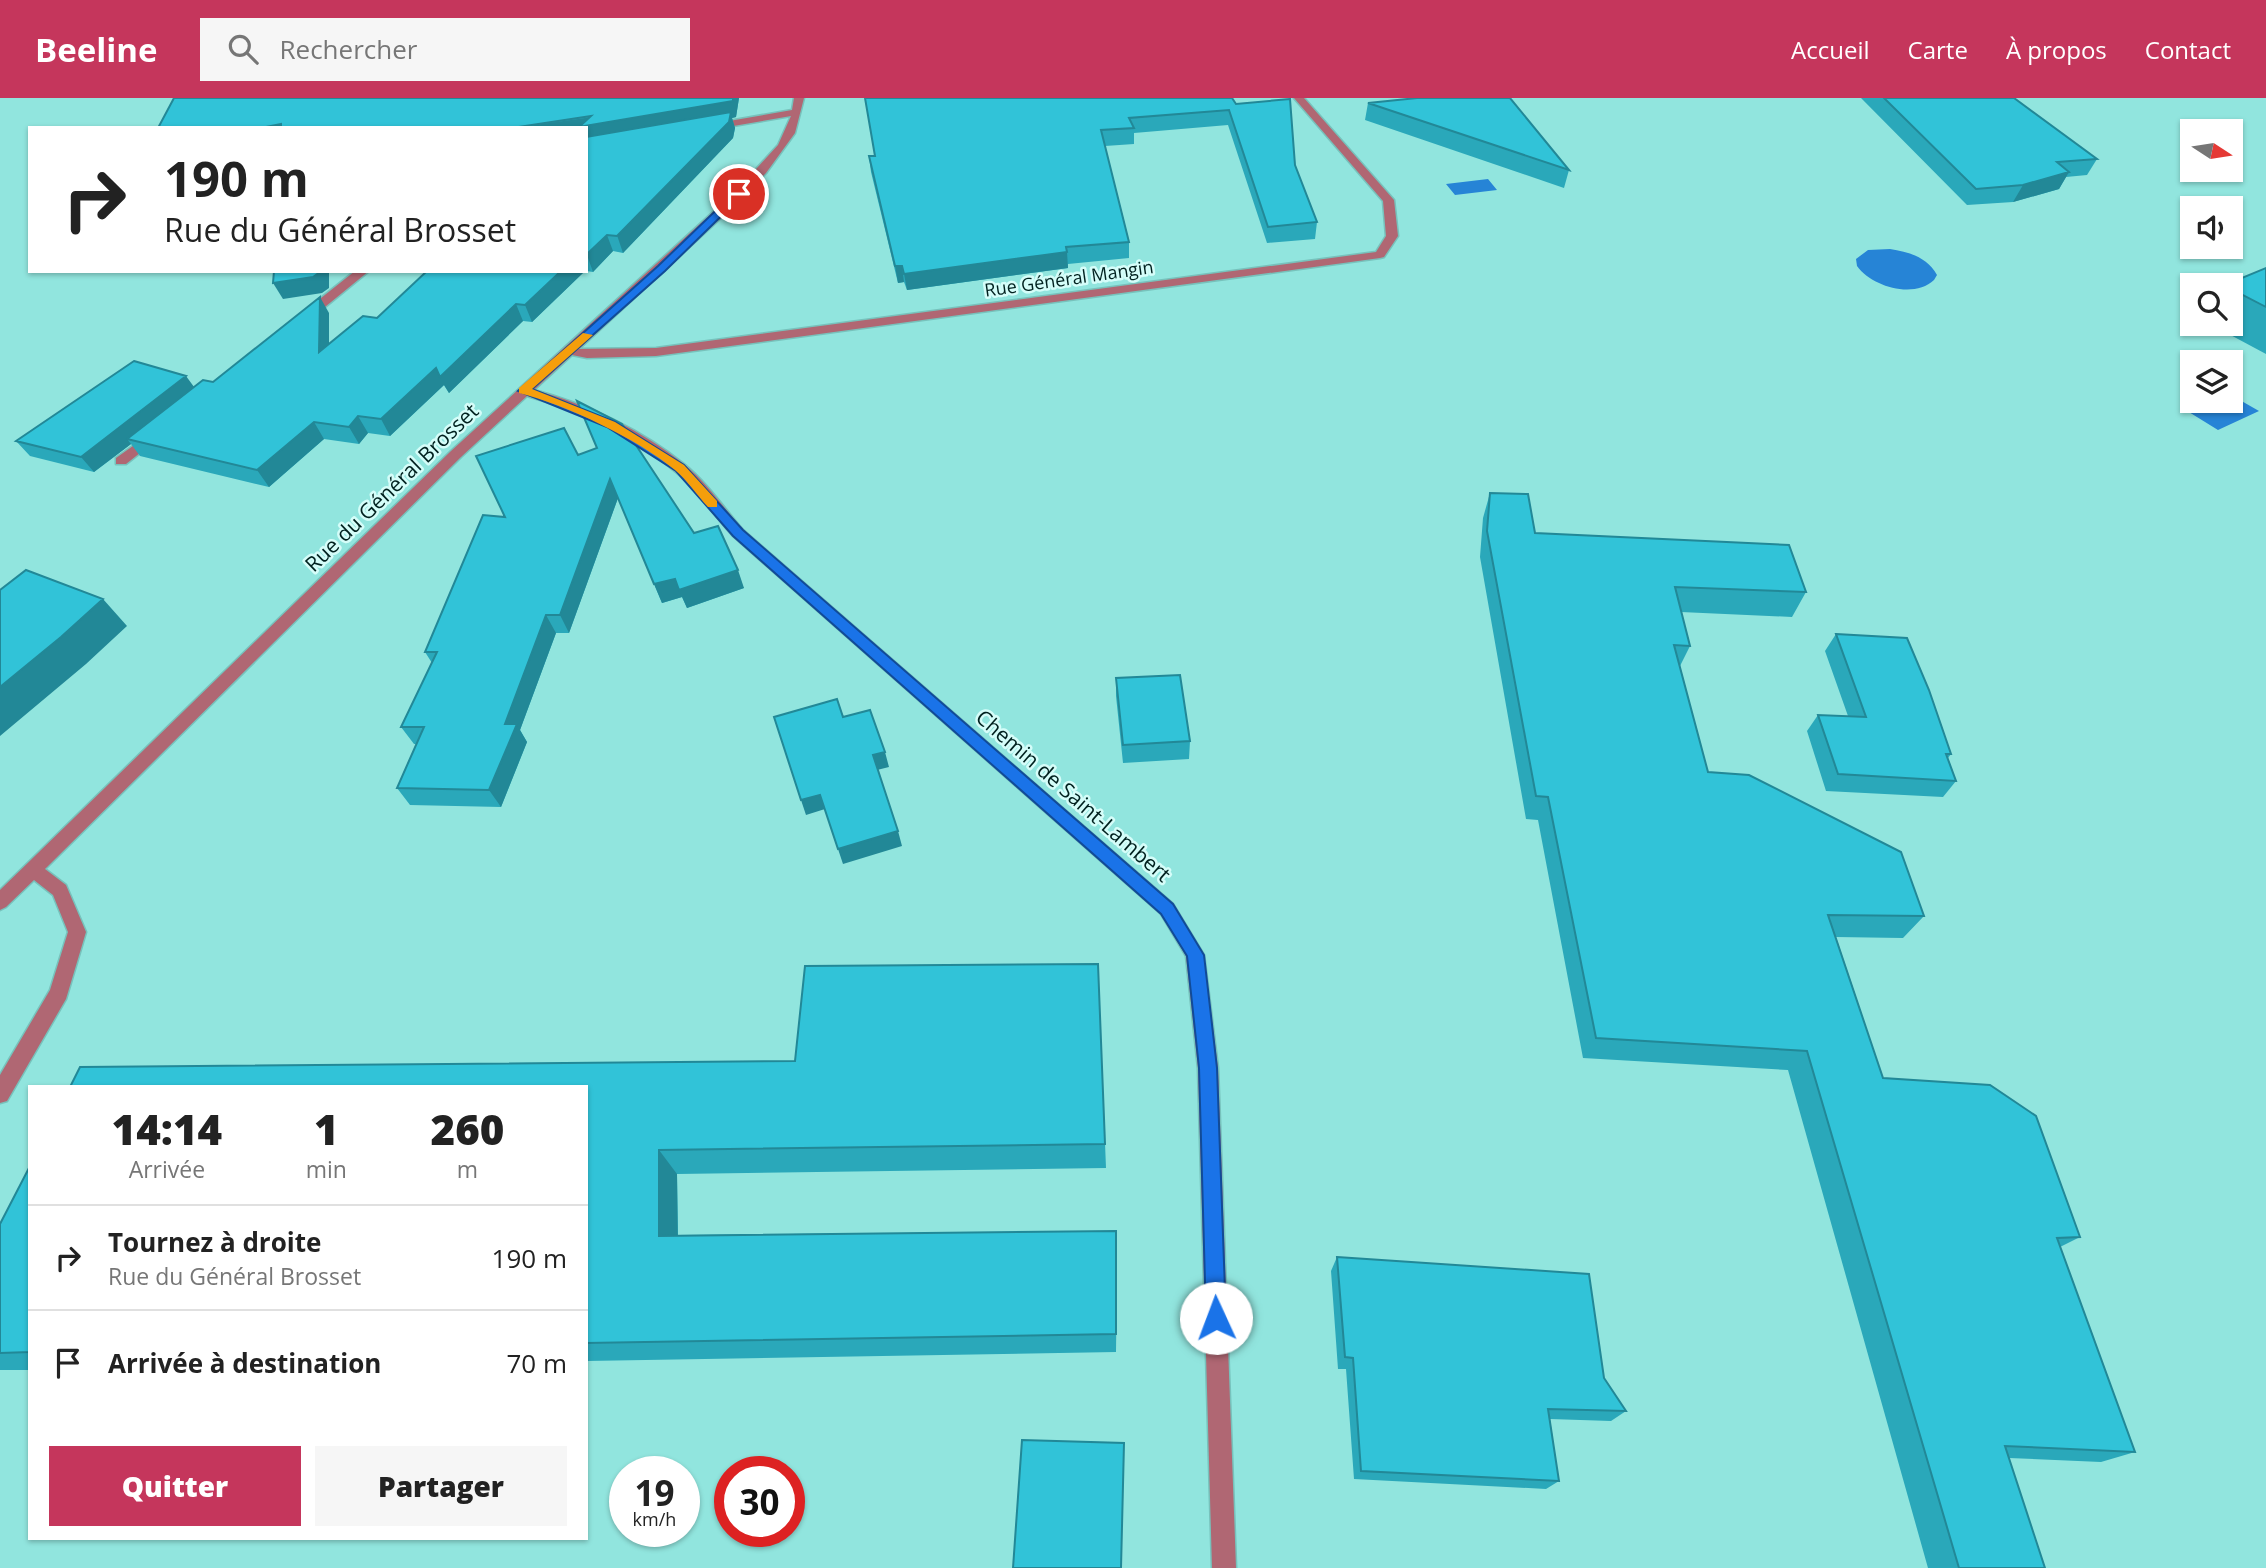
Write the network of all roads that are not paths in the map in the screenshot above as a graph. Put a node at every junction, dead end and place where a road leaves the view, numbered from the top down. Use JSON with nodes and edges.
{"nodes":[{"id":1,"x":1299,"y":98,"type":"edge"},
{"id":2,"x":1305,"y":98,"type":"edge"},
{"id":3,"x":797,"y":105,"type":"edge"},
{"id":4,"x":704,"y":128,"type":"edge"},
{"id":5,"x":360,"y":273,"type":"edge"},
{"id":6,"x":297,"y":323,"type":"edge"},
{"id":7,"x":570,"y":351,"type":"junction"},
{"id":8,"x":524,"y":391,"type":"junction"},
{"id":9,"x":165,"y":426,"type":"edge"},
{"id":10,"x":121,"y":461,"type":"dead end"},
{"id":11,"x":34,"y":870,"type":"junction"},
{"id":12,"x":0,"y":902,"type":"edge"},
{"id":13,"x":0,"y":1094,"type":"edge"},
{"id":14,"x":1224,"y":1568,"type":"edge"}],
"edges":[{"from":1,"to":2,"type":"street"},
{"from":1,"to":7,"type":"street","name":"Rue Général Mangin"},
{"from":3,"to":4,"type":"street"},
{"from":3,"to":7,"type":"street","name":"Rue du Général Brosset"},
{"from":5,"to":6,"type":"street"},
{"from":7,"to":8,"type":"street","name":"Rue du Général Brosset"},
{"from":8,"to":11,"type":"street","name":"Rue du Général Brosset"},
{"from":8,"to":14,"type":"street","name":"Chemin de Saint-Lambert"},
{"from":9,"to":10,"type":"street"},
{"from":11,"to":12,"type":"street","name":"Rue du Général Brosset"},
{"from":11,"to":13,"type":"street"}]}
